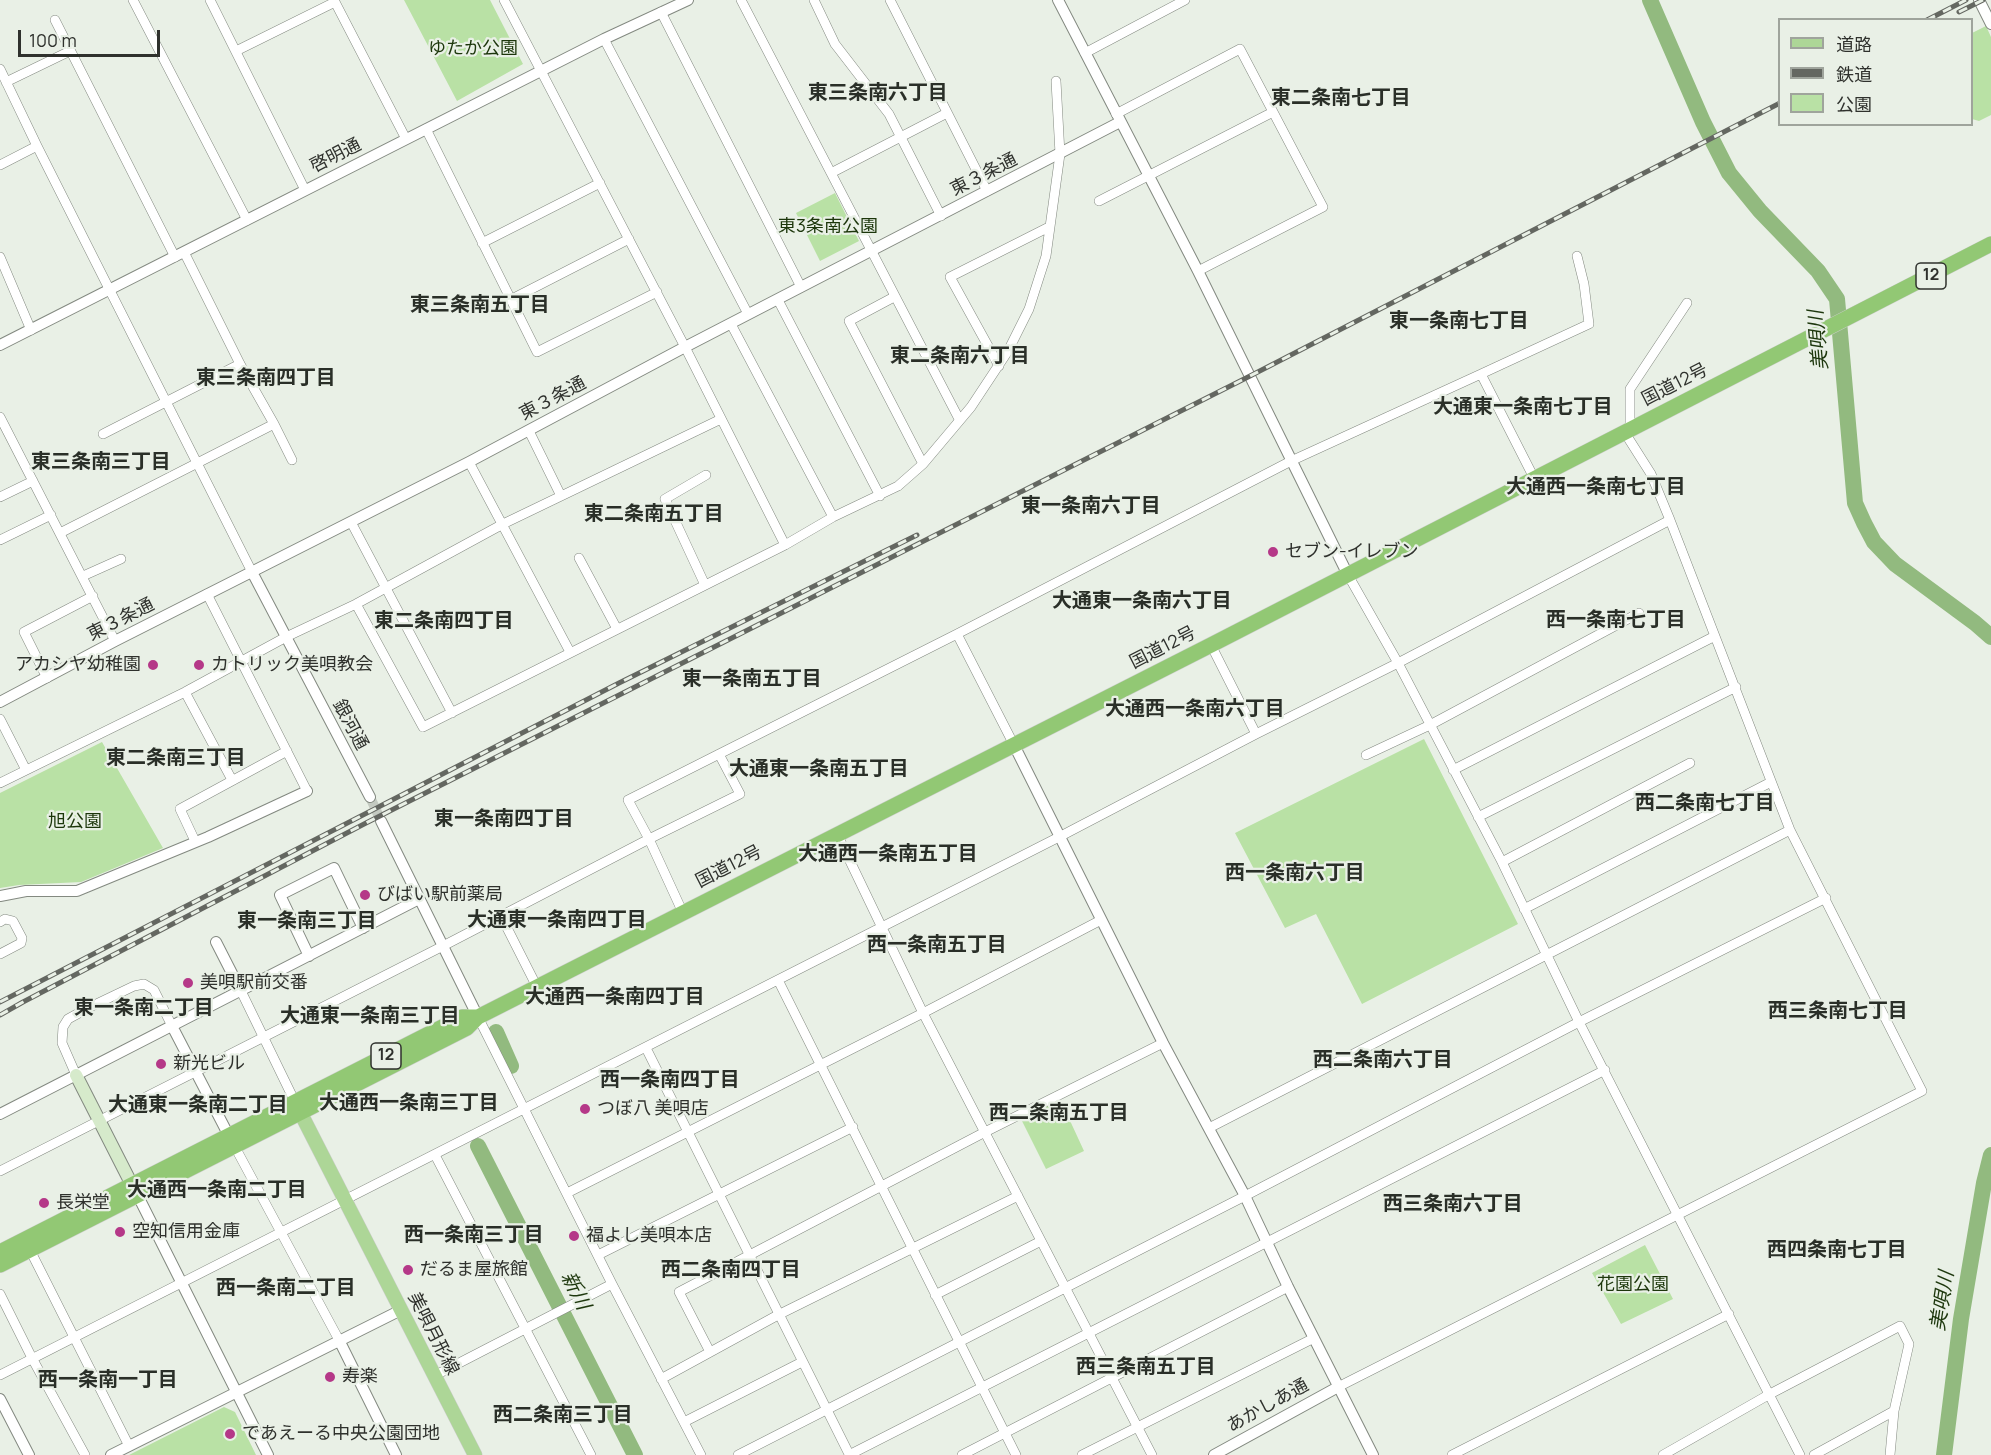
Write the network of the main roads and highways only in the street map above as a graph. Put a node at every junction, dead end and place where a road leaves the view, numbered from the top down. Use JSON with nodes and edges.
{"nodes":[{"id":1,"x":1991,"y":244,"type":"edge"},
{"id":2,"x":76,"y":1076,"type":"road end"},
{"id":3,"x":298,"y":1107,"type":"junction"},
{"id":4,"x":135,"y":1190,"type":"junction"},
{"id":5,"x":0,"y":1252,"type":"edge"},
{"id":6,"x":0,"y":1265,"type":"edge"},
{"id":7,"x":475,"y":1455,"type":"edge"}],
"edges":[{"from":1,"to":3,"type":"highway","name":"国道12号","number":"12"},
{"from":2,"to":4,"type":"main road"},
{"from":3,"to":4,"type":"highway","name":"国道12号","number":"12"},
{"from":3,"to":7,"type":"main road","name":"美唄月形線"},
{"from":4,"to":5,"type":"highway","name":"国道12号","number":"12"},
{"from":4,"to":6,"type":"highway","name":"国道12号","number":"12"}]}
